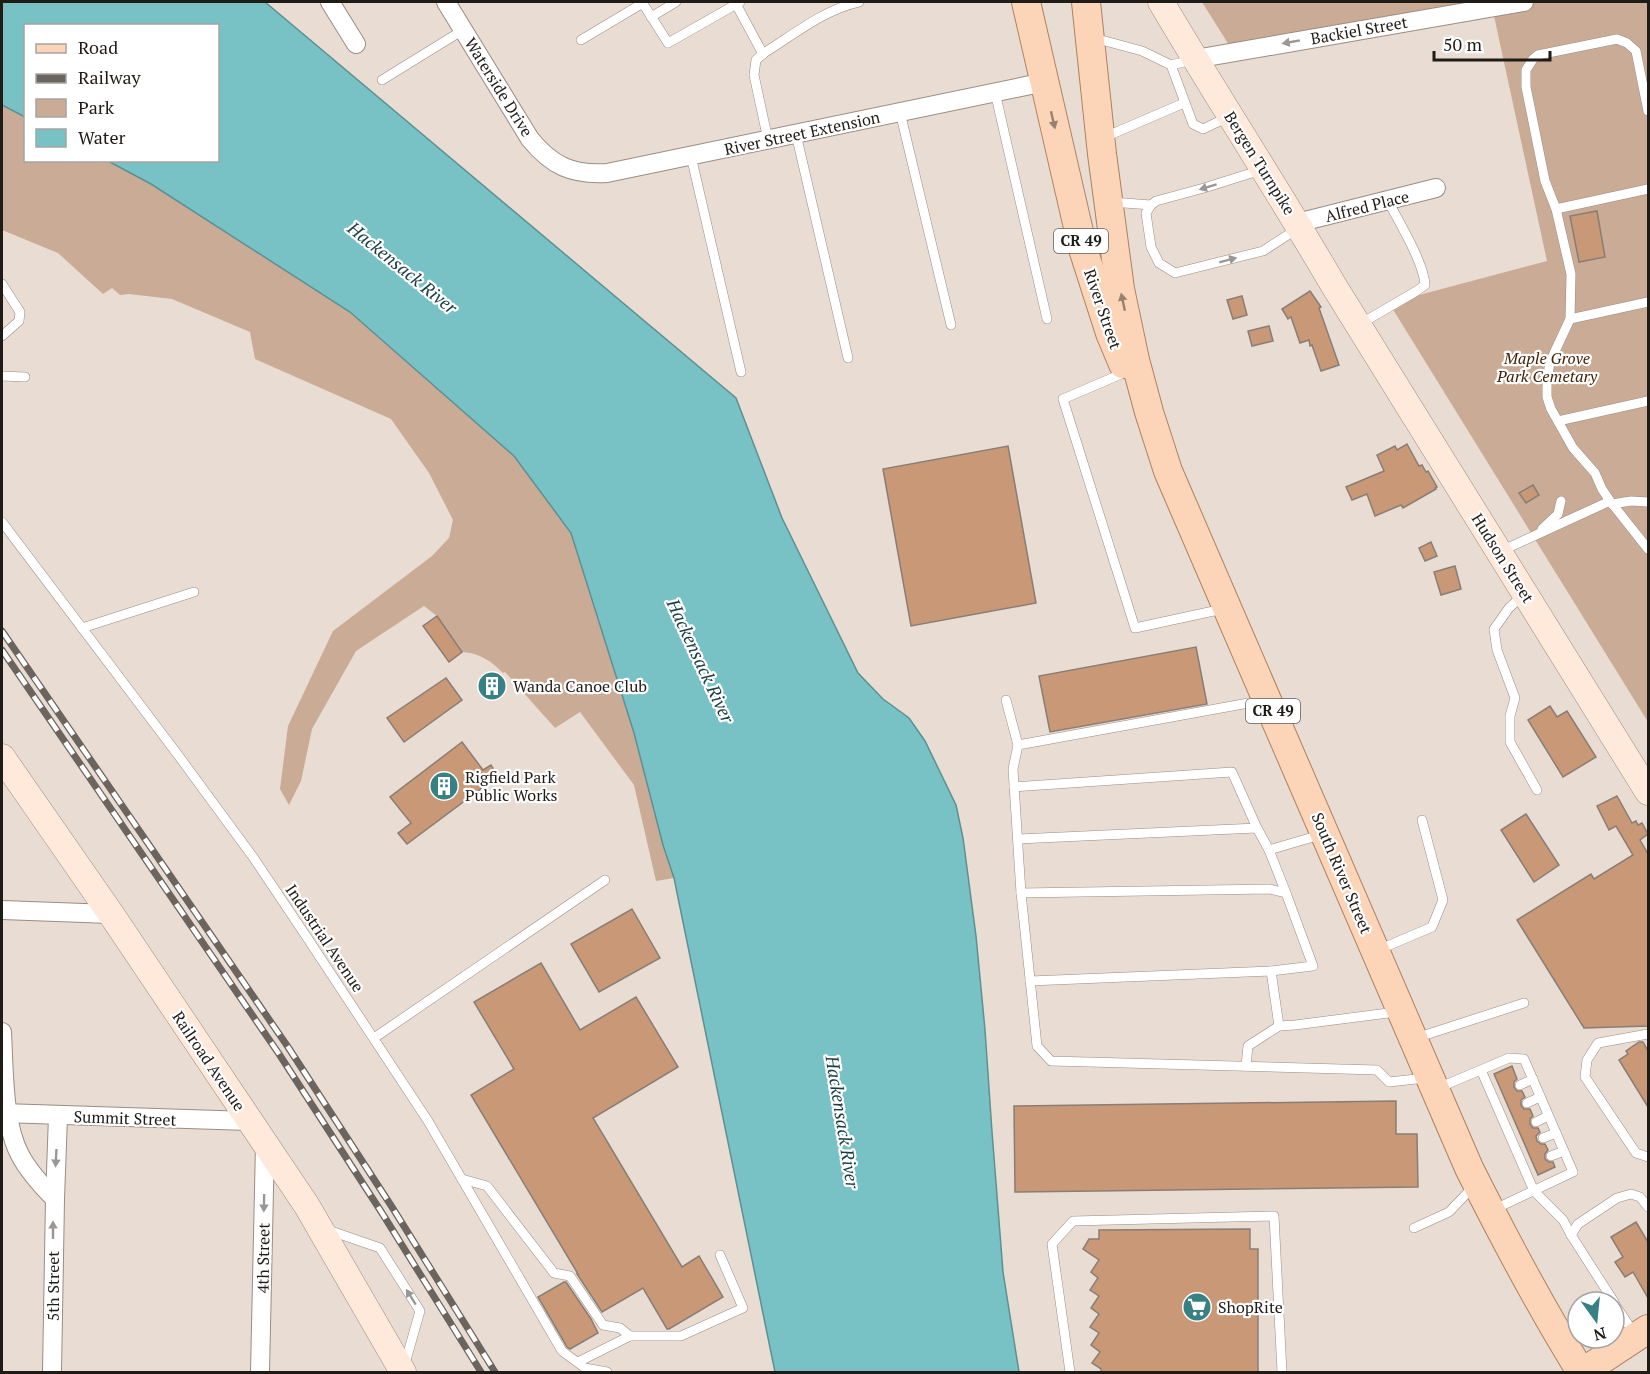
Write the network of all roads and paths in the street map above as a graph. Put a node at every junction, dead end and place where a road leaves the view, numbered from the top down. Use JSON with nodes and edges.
{"nodes":[{"id":1,"x":330,"y":2,"type":"edge"},
{"id":2,"x":446,"y":2,"type":"edge"},
{"id":3,"x":643,"y":2,"type":"edge"},
{"id":4,"x":676,"y":2,"type":"edge"},
{"id":5,"x":859,"y":2,"type":"edge"},
{"id":6,"x":1026,"y":2,"type":"edge"},
{"id":7,"x":1161,"y":2,"type":"edge"},
{"id":8,"x":1524,"y":2,"type":"edge"},
{"id":9,"x":738,"y":3,"type":"edge"},
{"id":10,"x":1473,"y":6,"type":"edge"},
{"id":11,"x":1089,"y":15,"type":"edge"},
{"id":12,"x":651,"y":17,"type":"junction"},
{"id":13,"x":464,"y":30,"type":"junction"},
{"id":14,"x":581,"y":39,"type":"dead end"},
{"id":15,"x":356,"y":45,"type":"dead end"},
{"id":16,"x":763,"y":54,"type":"junction"},
{"id":17,"x":1183,"y":62,"type":"junction"},
{"id":18,"x":382,"y":80,"type":"dead end"},
{"id":19,"x":1045,"y":82,"type":"junction"},
{"id":20,"x":995,"y":92,"type":"junction"},
{"id":21,"x":1184,"y":103,"type":"junction"},
{"id":22,"x":1648,"y":111,"type":"edge"},
{"id":23,"x":900,"y":112,"type":"junction"},
{"id":24,"x":1231,"y":116,"type":"junction"},
{"id":25,"x":796,"y":134,"type":"junction"},
{"id":26,"x":1100,"y":139,"type":"junction"},
{"id":27,"x":768,"y":140,"type":"junction"},
{"id":28,"x":691,"y":156,"type":"junction"},
{"id":29,"x":560,"y":166,"type":"joint"},
{"id":30,"x":1264,"y":169,"type":"junction"},
{"id":31,"x":1436,"y":188,"type":"dead end"},
{"id":32,"x":1648,"y":189,"type":"edge"},
{"id":33,"x":1388,"y":201,"type":"junction"},
{"id":34,"x":1108,"y":202,"type":"junction"},
{"id":35,"x":1151,"y":205,"type":"junction"},
{"id":36,"x":1556,"y":209,"type":"junction"},
{"id":37,"x":1298,"y":225,"type":"junction"},
{"id":38,"x":2,"y":284,"type":"edge"},
{"id":39,"x":1648,"y":302,"type":"edge"},
{"id":40,"x":1047,"y":319,"type":"dead end"},
{"id":41,"x":1570,"y":319,"type":"junction"},
{"id":42,"x":951,"y":325,"type":"dead end"},
{"id":43,"x":1358,"y":325,"type":"junction"},
{"id":44,"x":2,"y":336,"type":"edge"},
{"id":45,"x":848,"y":358,"type":"dead end"},
{"id":46,"x":1131,"y":366,"type":"junction"},
{"id":47,"x":741,"y":372,"type":"dead end"},
{"id":48,"x":2,"y":376,"type":"edge"},
{"id":49,"x":25,"y":377,"type":"dead end"},
{"id":50,"x":1648,"y":401,"type":"edge"},
{"id":51,"x":1558,"y":421,"type":"junction"},
{"id":52,"x":1561,"y":501,"type":"dead end"},
{"id":53,"x":1648,"y":502,"type":"edge"},
{"id":54,"x":1611,"y":503,"type":"junction"},
{"id":55,"x":2,"y":522,"type":"edge"},
{"id":56,"x":1536,"y":535,"type":"junction"},
{"id":57,"x":1648,"y":549,"type":"edge"},
{"id":58,"x":1499,"y":552,"type":"junction"},
{"id":59,"x":194,"y":591,"type":"dead end"},
{"id":60,"x":1525,"y":594,"type":"junction"},
{"id":61,"x":1228,"y":608,"type":"junction"},
{"id":62,"x":82,"y":628,"type":"junction"},
{"id":63,"x":1006,"y":700,"type":"dead end"},
{"id":64,"x":1268,"y":700,"type":"junction"},
{"id":65,"x":1018,"y":746,"type":"junction"},
{"id":66,"x":2,"y":757,"type":"edge"},
{"id":67,"x":1014,"y":787,"type":"junction"},
{"id":68,"x":1537,"y":790,"type":"dead end"},
{"id":69,"x":1648,"y":792,"type":"edge"},
{"id":70,"x":1422,"y":820,"type":"dead end"},
{"id":71,"x":1257,"y":828,"type":"junction"},
{"id":72,"x":1325,"y":834,"type":"junction"},
{"id":73,"x":1018,"y":839,"type":"junction"},
{"id":74,"x":1269,"y":850,"type":"junction"},
{"id":75,"x":605,"y":880,"type":"dead end"},
{"id":76,"x":1021,"y":893,"type":"junction"},
{"id":77,"x":1287,"y":893,"type":"junction"},
{"id":78,"x":2,"y":910,"type":"edge"},
{"id":79,"x":111,"y":914,"type":"junction"},
{"id":80,"x":1376,"y":951,"type":"junction"},
{"id":81,"x":1271,"y":971,"type":"junction"},
{"id":82,"x":1030,"y":981,"type":"junction"},
{"id":83,"x":1524,"y":1003,"type":"dead end"},
{"id":84,"x":1402,"y":1011,"type":"junction"},
{"id":85,"x":1280,"y":1026,"type":"junction"},
{"id":86,"x":2,"y":1032,"type":"edge"},
{"id":87,"x":1648,"y":1034,"type":"edge"},
{"id":88,"x":374,"y":1038,"type":"junction"},
{"id":89,"x":1413,"y":1038,"type":"junction"},
{"id":90,"x":1246,"y":1066,"type":"junction"},
{"id":91,"x":1481,"y":1070,"type":"junction"},
{"id":92,"x":1533,"y":1079,"type":"junction"},
{"id":93,"x":1433,"y":1083,"type":"junction"},
{"id":94,"x":1520,"y":1085,"type":"dead end"},
{"id":95,"x":1503,"y":1093,"type":"dead end"},
{"id":96,"x":1540,"y":1097,"type":"junction"},
{"id":97,"x":1493,"y":1098,"type":"junction"},
{"id":98,"x":1527,"y":1103,"type":"dead end"},
{"id":99,"x":1510,"y":1111,"type":"dead end"},
{"id":100,"x":5,"y":1113,"type":"edge"},
{"id":101,"x":1501,"y":1115,"type":"junction"},
{"id":102,"x":58,"y":1116,"type":"junction"},
{"id":103,"x":1548,"y":1116,"type":"junction"},
{"id":104,"x":249,"y":1121,"type":"junction"},
{"id":105,"x":1536,"y":1122,"type":"dead end"},
{"id":106,"x":1518,"y":1130,"type":"dead end"},
{"id":107,"x":1556,"y":1133,"type":"junction"},
{"id":108,"x":1509,"y":1134,"type":"junction"},
{"id":109,"x":1543,"y":1138,"type":"dead end"},
{"id":110,"x":265,"y":1144,"type":"junction"},
{"id":111,"x":1564,"y":1150,"type":"junction"},
{"id":112,"x":1551,"y":1156,"type":"dead end"},
{"id":113,"x":1648,"y":1157,"type":"edge"},
{"id":114,"x":1533,"y":1164,"type":"dead end"},
{"id":115,"x":1524,"y":1168,"type":"junction"},
{"id":116,"x":462,"y":1179,"type":"junction"},
{"id":117,"x":1477,"y":1183,"type":"junction"},
{"id":118,"x":1534,"y":1191,"type":"junction"},
{"id":119,"x":55,"y":1199,"type":"junction"},
{"id":120,"x":1648,"y":1207,"type":"edge"},
{"id":121,"x":1491,"y":1211,"type":"junction"},
{"id":122,"x":319,"y":1227,"type":"junction"},
{"id":123,"x":1414,"y":1228,"type":"dead end"},
{"id":124,"x":1571,"y":1235,"type":"junction"},
{"id":125,"x":720,"y":1255,"type":"dead end"},
{"id":126,"x":1606,"y":1290,"type":"edge"},
{"id":127,"x":1626,"y":1315,"type":"edge"},
{"id":128,"x":1642,"y":1333,"type":"edge"},
{"id":129,"x":630,"y":1336,"type":"junction"},
{"id":130,"x":578,"y":1362,"type":"junction"},
{"id":131,"x":52,"y":1372,"type":"edge"},
{"id":132,"x":260,"y":1372,"type":"edge"},
{"id":133,"x":403,"y":1372,"type":"edge"},
{"id":134,"x":607,"y":1372,"type":"edge"},
{"id":135,"x":1070,"y":1372,"type":"edge"},
{"id":136,"x":1282,"y":1372,"type":"edge"},
{"id":137,"x":1582,"y":1372,"type":"edge"}],
"edges":[{"from":1,"to":15,"type":"street"},
{"from":2,"to":13,"type":"street","name":"Waterside Drive"},
{"from":3,"to":12,"type":"lane"},
{"from":3,"to":14,"type":"lane"},
{"from":4,"to":12,"type":"lane"},
{"from":5,"to":16,"type":"lane"},
{"from":6,"to":19,"type":"main road","name":"River Street","number":"CR 49"},
{"from":7,"to":17,"type":"main road","name":"Bergen Turnpike"},
{"from":8,"to":10,"type":"street","name":"Backiel Street"},
{"from":9,"to":12,"type":"lane"},
{"from":9,"to":16,"type":"lane"},
{"from":10,"to":17,"type":"street","name":"Backiel Street","one_way":true},
{"from":11,"to":17,"type":"lane"},
{"from":11,"to":26,"type":"main road","name":"River Street","number":"CR 49"},
{"from":13,"to":18,"type":"lane"},
{"from":13,"to":29,"type":"street","name":"Waterside Drive"},
{"from":16,"to":27,"type":"lane"},
{"from":17,"to":21,"type":"lane"},
{"from":17,"to":24,"type":"main road","name":"Bergen Turnpike"},
{"from":19,"to":20,"type":"street","name":"River Street Extension"},
{"from":19,"to":46,"type":"main road","name":"River Street","number":"CR 49","one_way":true},
{"from":20,"to":23,"type":"street","name":"River Street Extension"},
{"from":20,"to":40,"type":"lane"},
{"from":21,"to":24,"type":"lane"},
{"from":21,"to":26,"type":"lane"},
{"from":22,"to":36,"type":"lane"},
{"from":23,"to":25,"type":"street","name":"River Street Extension"},
{"from":23,"to":42,"type":"lane"},
{"from":24,"to":30,"type":"main road","name":"Bergen Turnpike"},
{"from":25,"to":27,"type":"street","name":"River Street Extension"},
{"from":25,"to":45,"type":"lane"},
{"from":26,"to":34,"type":"main road","name":"River Street","number":"CR 49"},
{"from":27,"to":28,"type":"street","name":"River Street Extension"},
{"from":28,"to":29,"type":"street","name":"River Street Extension"},
{"from":28,"to":47,"type":"lane"},
{"from":30,"to":35,"type":"lane","one_way":true},
{"from":30,"to":37,"type":"main road","name":"Bergen Turnpike"},
{"from":31,"to":33,"type":"street","name":"Alfred Place"},
{"from":32,"to":36,"type":"lane"},
{"from":33,"to":37,"type":"street","name":"Alfred Place"},
{"from":33,"to":43,"type":"lane"},
{"from":34,"to":35,"type":"lane"},
{"from":46,"to":34,"type":"main road","name":"River Street","number":"CR 49","one_way":true},
{"from":35,"to":37,"type":"lane","one_way":true},
{"from":36,"to":41,"type":"lane"},
{"from":37,"to":43,"type":"main road","name":"Bergen Turnpike"},
{"from":38,"to":44,"type":"lane"},
{"from":39,"to":41,"type":"lane"},
{"from":41,"to":51,"type":"lane"},
{"from":43,"to":58,"type":"main road","name":"Hudson Street"},
{"from":46,"to":61,"type":"main road","name":"South River Street","number":"CR 49"},
{"from":46,"to":61,"type":"lane"},
{"from":48,"to":49,"type":"lane"},
{"from":50,"to":51,"type":"lane"},
{"from":51,"to":54,"type":"lane"},
{"from":52,"to":56,"type":"lane"},
{"from":53,"to":54,"type":"lane"},
{"from":54,"to":56,"type":"lane"},
{"from":54,"to":57,"type":"lane"},
{"from":55,"to":62,"type":"lane","name":"Industrial Avenue"},
{"from":56,"to":58,"type":"lane"},
{"from":58,"to":60,"type":"main road","name":"Hudson Street"},
{"from":59,"to":62,"type":"lane"},
{"from":60,"to":68,"type":"lane"},
{"from":60,"to":69,"type":"main road","name":"Hudson Street"},
{"from":61,"to":64,"type":"main road","name":"South River Street","number":"CR 49"},
{"from":62,"to":88,"type":"lane","name":"Industrial Avenue"},
{"from":63,"to":65,"type":"lane"},
{"from":64,"to":65,"type":"lane"},
{"from":64,"to":72,"type":"main road","name":"South River Street","number":"CR 49"},
{"from":65,"to":67,"type":"lane"},
{"from":66,"to":79,"type":"main road","name":"Railroad Avenue"},
{"from":67,"to":71,"type":"lane"},
{"from":67,"to":73,"type":"lane"},
{"from":70,"to":80,"type":"lane"},
{"from":71,"to":73,"type":"lane"},
{"from":71,"to":74,"type":"lane"},
{"from":72,"to":74,"type":"lane"},
{"from":72,"to":80,"type":"main road","name":"South River Street","number":"CR 49"},
{"from":73,"to":76,"type":"lane"},
{"from":74,"to":77,"type":"lane"},
{"from":75,"to":88,"type":"lane"},
{"from":76,"to":77,"type":"lane"},
{"from":76,"to":82,"type":"lane"},
{"from":77,"to":81,"type":"lane"},
{"from":78,"to":79,"type":"street"},
{"from":79,"to":104,"type":"main road","name":"Railroad Avenue"},
{"from":80,"to":84,"type":"main road","name":"South River Street","number":"CR 49"},
{"from":81,"to":82,"type":"lane"},
{"from":81,"to":85,"type":"lane"},
{"from":82,"to":90,"type":"lane"},
{"from":83,"to":89,"type":"lane"},
{"from":84,"to":85,"type":"lane"},
{"from":84,"to":89,"type":"main road","name":"South River Street","number":"CR 49"},
{"from":85,"to":90,"type":"lane"},
{"from":86,"to":100,"type":"street"},
{"from":87,"to":113,"type":"lane"},
{"from":88,"to":116,"type":"lane","name":"Industrial Avenue"},
{"from":89,"to":93,"type":"main road","name":"South River Street","number":"CR 49"},
{"from":90,"to":93,"type":"lane"},
{"from":91,"to":92,"type":"lane"},
{"from":91,"to":93,"type":"lane"},
{"from":91,"to":97,"type":"lane"},
{"from":92,"to":94,"type":"lane"},
{"from":92,"to":96,"type":"lane"},
{"from":93,"to":117,"type":"main road","name":"South River Street","number":"CR 49"},
{"from":95,"to":97,"type":"lane"},
{"from":96,"to":98,"type":"lane"},
{"from":96,"to":103,"type":"lane"},
{"from":97,"to":101,"type":"lane"},
{"from":99,"to":101,"type":"lane"},
{"from":100,"to":102,"type":"street","name":"Summit Street"},
{"from":100,"to":119,"type":"street"},
{"from":101,"to":108,"type":"lane"},
{"from":102,"to":104,"type":"street","name":"Summit Street"},
{"from":102,"to":119,"type":"street","name":"5th Street","one_way":true},
{"from":103,"to":105,"type":"lane"},
{"from":103,"to":107,"type":"lane"},
{"from":104,"to":110,"type":"main road","name":"Railroad Avenue"},
{"from":106,"to":108,"type":"lane"},
{"from":107,"to":109,"type":"lane"},
{"from":107,"to":111,"type":"lane"},
{"from":108,"to":115,"type":"lane"},
{"from":110,"to":122,"type":"main road","name":"Railroad Avenue"},
{"from":110,"to":132,"type":"street","name":"4th Street","one_way":true},
{"from":111,"to":112,"type":"lane"},
{"from":111,"to":118,"type":"lane"},
{"from":114,"to":115,"type":"lane"},
{"from":115,"to":118,"type":"lane"},
{"from":116,"to":129,"type":"lane"},
{"from":116,"to":130,"type":"lane","name":"Industrial Avenue"},
{"from":117,"to":121,"type":"main road","name":"South River Street","number":"CR 49"},
{"from":117,"to":123,"type":"lane"},
{"from":118,"to":121,"type":"lane"},
{"from":118,"to":124,"type":"lane"},
{"from":131,"to":119,"type":"street","name":"5th Street","one_way":true},
{"from":120,"to":124,"type":"lane"},
{"from":121,"to":137,"type":"main road","name":"South River Street","number":"CR 49"},
{"from":122,"to":133,"type":"main road","name":"Railroad Avenue"},
{"from":133,"to":122,"type":"lane","one_way":true},
{"from":124,"to":126,"type":"lane"},
{"from":125,"to":129,"type":"lane"},
{"from":127,"to":128,"type":"lane"},
{"from":128,"to":137,"type":"main road"},
{"from":129,"to":130,"type":"lane"},
{"from":130,"to":134,"type":"lane","name":"Industrial Avenue"},
{"from":135,"to":136,"type":"lane"}]}
